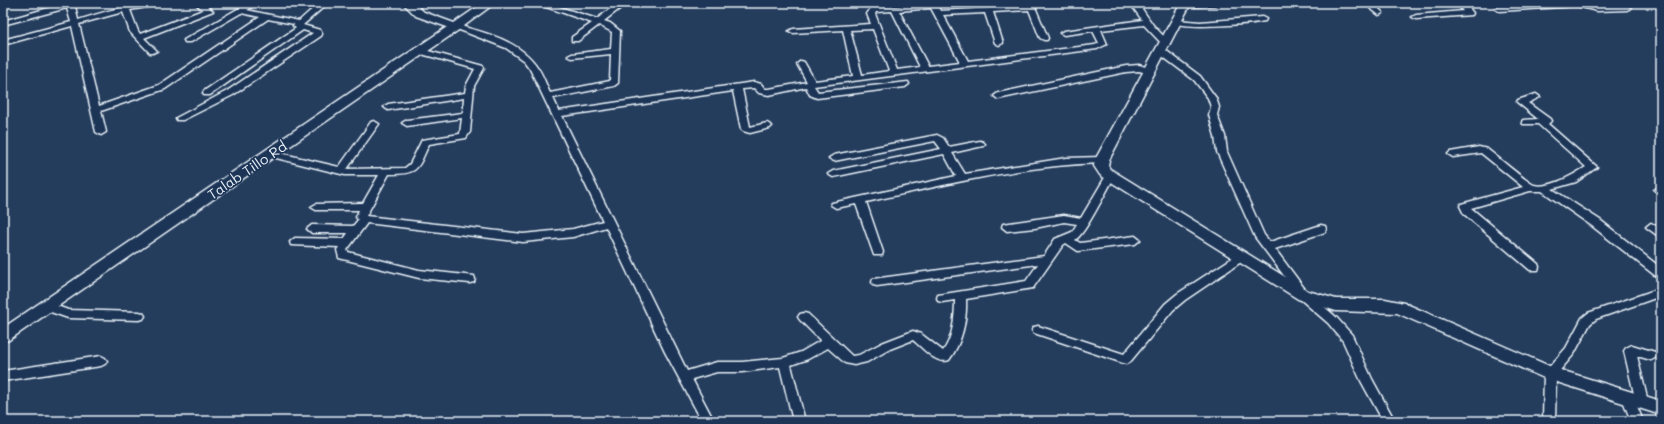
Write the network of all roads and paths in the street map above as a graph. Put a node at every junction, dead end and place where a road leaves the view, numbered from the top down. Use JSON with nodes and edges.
{"nodes":[{"id":1,"x":6,"y":3,"type":"edge"},
{"id":2,"x":155,"y":3,"type":"edge"},
{"id":3,"x":199,"y":3,"type":"edge"},
{"id":4,"x":253,"y":3,"type":"edge"},
{"id":5,"x":324,"y":3,"type":"edge"},
{"id":6,"x":408,"y":3,"type":"edge"},
{"id":7,"x":490,"y":3,"type":"edge"},
{"id":8,"x":539,"y":3,"type":"edge"},
{"id":9,"x":622,"y":3,"type":"edge"},
{"id":10,"x":1134,"y":3,"type":"edge"},
{"id":11,"x":1215,"y":3,"type":"edge"},
{"id":12,"x":1368,"y":3,"type":"edge"},
{"id":13,"x":1461,"y":3,"type":"edge"},
{"id":14,"x":1576,"y":3,"type":"edge"},
{"id":15,"x":3,"y":4,"type":"edge"},
{"id":16,"x":73,"y":4,"type":"edge"},
{"id":17,"x":1186,"y":4,"type":"edge"},
{"id":18,"x":915,"y":5,"type":"edge"},
{"id":19,"x":126,"y":8,"type":"junction"},
{"id":20,"x":894,"y":8,"type":"junction"},
{"id":21,"x":1627,"y":8,"type":"dead end"},
{"id":22,"x":1499,"y":9,"type":"dead end"},
{"id":23,"x":988,"y":10,"type":"junction"},
{"id":24,"x":241,"y":11,"type":"junction"},
{"id":25,"x":938,"y":13,"type":"junction"},
{"id":26,"x":1379,"y":13,"type":"dead end"},
{"id":27,"x":267,"y":16,"type":"junction"},
{"id":28,"x":1416,"y":17,"type":"dead end"},
{"id":29,"x":1262,"y":19,"type":"dead end"},
{"id":30,"x":597,"y":22,"type":"junction"},
{"id":31,"x":1146,"y":22,"type":"junction"},
{"id":32,"x":1177,"y":22,"type":"junction"},
{"id":33,"x":3,"y":23,"type":"edge"},
{"id":34,"x":76,"y":23,"type":"junction"},
{"id":35,"x":300,"y":25,"type":"junction"},
{"id":36,"x":876,"y":26,"type":"junction"},
{"id":37,"x":456,"y":27,"type":"junction"},
{"id":38,"x":846,"y":28,"type":"junction"},
{"id":39,"x":1096,"y":29,"type":"junction"},
{"id":40,"x":793,"y":31,"type":"dead end"},
{"id":41,"x":1064,"y":33,"type":"dead end"},
{"id":42,"x":138,"y":37,"type":"junction"},
{"id":43,"x":1044,"y":38,"type":"dead end"},
{"id":44,"x":575,"y":39,"type":"dead end"},
{"id":45,"x":188,"y":40,"type":"dead end"},
{"id":46,"x":3,"y":43,"type":"edge"},
{"id":47,"x":999,"y":43,"type":"dead end"},
{"id":48,"x":1164,"y":47,"type":"junction"},
{"id":49,"x":153,"y":51,"type":"dead end"},
{"id":50,"x":421,"y":51,"type":"junction"},
{"id":51,"x":615,"y":51,"type":"junction"},
{"id":52,"x":572,"y":56,"type":"dead end"},
{"id":53,"x":965,"y":63,"type":"junction"},
{"id":54,"x":801,"y":64,"type":"dead end"},
{"id":55,"x":925,"y":68,"type":"junction"},
{"id":56,"x":1152,"y":71,"type":"junction"},
{"id":57,"x":896,"y":72,"type":"junction"},
{"id":58,"x":232,"y":74,"type":"junction"},
{"id":59,"x":858,"y":78,"type":"junction"},
{"id":60,"x":248,"y":81,"type":"junction"},
{"id":61,"x":811,"y":84,"type":"junction"},
{"id":62,"x":737,"y":87,"type":"junction"},
{"id":63,"x":207,"y":93,"type":"dead end"},
{"id":64,"x":468,"y":95,"type":"junction"},
{"id":65,"x":548,"y":96,"type":"junction"},
{"id":66,"x":998,"y":96,"type":"dead end"},
{"id":67,"x":1536,"y":97,"type":"dead end"},
{"id":68,"x":388,"y":107,"type":"dead end"},
{"id":69,"x":96,"y":110,"type":"junction"},
{"id":70,"x":557,"y":114,"type":"junction"},
{"id":71,"x":467,"y":115,"type":"junction"},
{"id":72,"x":180,"y":118,"type":"dead end"},
{"id":73,"x":1526,"y":122,"type":"dead end"},
{"id":74,"x":1541,"y":122,"type":"junction"},
{"id":75,"x":407,"y":123,"type":"dead end"},
{"id":76,"x":374,"y":124,"type":"dead end"},
{"id":77,"x":767,"y":126,"type":"dead end"},
{"id":78,"x":101,"y":132,"type":"dead end"},
{"id":79,"x":980,"y":144,"type":"dead end"},
{"id":80,"x":946,"y":151,"type":"junction"},
{"id":81,"x":271,"y":154,"type":"junction"},
{"id":82,"x":1453,"y":154,"type":"dead end"},
{"id":83,"x":834,"y":158,"type":"dead end"},
{"id":84,"x":1102,"y":160,"type":"junction"},
{"id":85,"x":341,"y":171,"type":"junction"},
{"id":86,"x":386,"y":171,"type":"junction"},
{"id":87,"x":833,"y":174,"type":"dead end"},
{"id":88,"x":1110,"y":176,"type":"junction"},
{"id":89,"x":962,"y":177,"type":"junction"},
{"id":90,"x":1531,"y":188,"type":"junction"},
{"id":91,"x":1544,"y":188,"type":"junction"},
{"id":92,"x":860,"y":200,"type":"junction"},
{"id":93,"x":367,"y":206,"type":"junction"},
{"id":94,"x":836,"y":206,"type":"dead end"},
{"id":95,"x":316,"y":207,"type":"dead end"},
{"id":96,"x":364,"y":219,"type":"junction"},
{"id":97,"x":1084,"y":222,"type":"junction"},
{"id":98,"x":608,"y":224,"type":"junction"},
{"id":99,"x":1007,"y":227,"type":"dead end"},
{"id":100,"x":1652,"y":227,"type":"dead end"},
{"id":101,"x":312,"y":229,"type":"dead end"},
{"id":102,"x":1321,"y":229,"type":"dead end"},
{"id":103,"x":356,"y":230,"type":"junction"},
{"id":104,"x":1661,"y":234,"type":"edge"},
{"id":105,"x":1068,"y":239,"type":"junction"},
{"id":106,"x":1135,"y":240,"type":"dead end"},
{"id":107,"x":295,"y":242,"type":"dead end"},
{"id":108,"x":347,"y":243,"type":"junction"},
{"id":109,"x":1268,"y":247,"type":"junction"},
{"id":110,"x":878,"y":252,"type":"dead end"},
{"id":111,"x":1240,"y":257,"type":"junction"},
{"id":112,"x":1047,"y":259,"type":"junction"},
{"id":113,"x":1534,"y":267,"type":"dead end"},
{"id":114,"x":1661,"y":274,"type":"edge"},
{"id":115,"x":470,"y":279,"type":"dead end"},
{"id":116,"x":877,"y":282,"type":"dead end"},
{"id":117,"x":1661,"y":292,"type":"edge"},
{"id":118,"x":1303,"y":295,"type":"junction"},
{"id":119,"x":960,"y":296,"type":"junction"},
{"id":120,"x":942,"y":298,"type":"dead end"},
{"id":121,"x":46,"y":306,"type":"junction"},
{"id":122,"x":139,"y":316,"type":"dead end"},
{"id":123,"x":804,"y":317,"type":"dead end"},
{"id":124,"x":1038,"y":330,"type":"dead end"},
{"id":125,"x":3,"y":336,"type":"edge"},
{"id":126,"x":826,"y":340,"type":"junction"},
{"id":127,"x":1650,"y":355,"type":"dead end"},
{"id":128,"x":101,"y":361,"type":"dead end"},
{"id":129,"x":784,"y":363,"type":"junction"},
{"id":130,"x":1550,"y":373,"type":"junction"},
{"id":131,"x":3,"y":376,"type":"edge"},
{"id":132,"x":684,"y":377,"type":"junction"},
{"id":133,"x":1635,"y":400,"type":"junction"},
{"id":134,"x":1661,"y":408,"type":"edge"},
{"id":135,"x":708,"y":421,"type":"edge"},
{"id":136,"x":799,"y":421,"type":"edge"},
{"id":137,"x":1389,"y":421,"type":"edge"},
{"id":138,"x":1549,"y":421,"type":"edge"},
{"id":139,"x":1637,"y":421,"type":"edge"}],
"edges":[{"from":1,"to":15,"type":"street"},
{"from":2,"to":19,"type":"street"},
{"from":3,"to":42,"type":"street"},
{"from":4,"to":24,"type":"street"},
{"from":5,"to":35,"type":"street"},
{"from":6,"to":37,"type":"street"},
{"from":7,"to":37,"type":"street","name":"Talab Tillo Rd"},
{"from":8,"to":30,"type":"street"},
{"from":9,"to":30,"type":"street"},
{"from":10,"to":31,"type":"street"},
{"from":11,"to":17,"type":"street"},
{"from":12,"to":26,"type":"street"},
{"from":13,"to":28,"type":"street"},
{"from":14,"to":21,"type":"street"},
{"from":14,"to":22,"type":"street"},
{"from":16,"to":33,"type":"street"},
{"from":16,"to":34,"type":"street"},
{"from":17,"to":32,"type":"street"},
{"from":18,"to":20,"type":"street"},
{"from":18,"to":25,"type":"street"},
{"from":19,"to":34,"type":"street"},
{"from":19,"to":42,"type":"street"},
{"from":20,"to":36,"type":"street"},
{"from":20,"to":55,"type":"street"},
{"from":23,"to":25,"type":"street"},
{"from":23,"to":43,"type":"street"},
{"from":23,"to":47,"type":"street"},
{"from":24,"to":27,"type":"street"},
{"from":24,"to":45,"type":"street"},
{"from":25,"to":53,"type":"street"},
{"from":27,"to":35,"type":"street"},
{"from":27,"to":69,"type":"street"},
{"from":29,"to":32,"type":"street"},
{"from":30,"to":44,"type":"street"},
{"from":30,"to":51,"type":"street"},
{"from":31,"to":39,"type":"street"},
{"from":31,"to":48,"type":"street"},
{"from":32,"to":48,"type":"street"},
{"from":34,"to":46,"type":"street"},
{"from":34,"to":69,"type":"street"},
{"from":35,"to":58,"type":"street"},
{"from":35,"to":60,"type":"street"},
{"from":36,"to":38,"type":"street"},
{"from":36,"to":57,"type":"street"},
{"from":37,"to":50,"type":"street","name":"Talab Tillo Rd"},
{"from":37,"to":65,"type":"street"},
{"from":38,"to":40,"type":"street"},
{"from":38,"to":59,"type":"street"},
{"from":39,"to":41,"type":"street"},
{"from":39,"to":53,"type":"street"},
{"from":42,"to":49,"type":"street"},
{"from":48,"to":56,"type":"street"},
{"from":48,"to":109,"type":"street"},
{"from":50,"to":64,"type":"street"},
{"from":50,"to":81,"type":"street","name":"Talab Tillo Rd"},
{"from":51,"to":52,"type":"street"},
{"from":51,"to":65,"type":"street"},
{"from":53,"to":55,"type":"street"},
{"from":54,"to":61,"type":"street"},
{"from":55,"to":57,"type":"street"},
{"from":56,"to":66,"type":"street"},
{"from":56,"to":84,"type":"street"},
{"from":57,"to":59,"type":"street"},
{"from":57,"to":61,"type":"street"},
{"from":58,"to":60,"type":"street"},
{"from":58,"to":63,"type":"street"},
{"from":59,"to":61,"type":"street"},
{"from":60,"to":72,"type":"street"},
{"from":61,"to":62,"type":"street"},
{"from":62,"to":70,"type":"street"},
{"from":62,"to":77,"type":"street"},
{"from":64,"to":68,"type":"street"},
{"from":64,"to":71,"type":"street"},
{"from":65,"to":70,"type":"street"},
{"from":67,"to":74,"type":"street"},
{"from":69,"to":78,"type":"street"},
{"from":70,"to":98,"type":"street"},
{"from":71,"to":75,"type":"street"},
{"from":71,"to":86,"type":"street"},
{"from":73,"to":74,"type":"street"},
{"from":74,"to":91,"type":"street"},
{"from":76,"to":85,"type":"street"},
{"from":79,"to":80,"type":"street"},
{"from":80,"to":83,"type":"street"},
{"from":80,"to":87,"type":"street"},
{"from":80,"to":89,"type":"street"},
{"from":81,"to":85,"type":"street"},
{"from":81,"to":121,"type":"street","name":"Talab Tillo Rd"},
{"from":82,"to":90,"type":"street"},
{"from":84,"to":88,"type":"street"},
{"from":84,"to":89,"type":"street"},
{"from":85,"to":86,"type":"street"},
{"from":86,"to":93,"type":"street"},
{"from":88,"to":97,"type":"street"},
{"from":88,"to":111,"type":"street"},
{"from":89,"to":92,"type":"street"},
{"from":90,"to":91,"type":"street"},
{"from":90,"to":113,"type":"street"},
{"from":91,"to":114,"type":"street"},
{"from":92,"to":94,"type":"street"},
{"from":92,"to":110,"type":"street"},
{"from":93,"to":95,"type":"street"},
{"from":93,"to":96,"type":"street"},
{"from":96,"to":98,"type":"street"},
{"from":96,"to":103,"type":"street"},
{"from":97,"to":99,"type":"street"},
{"from":97,"to":105,"type":"street"},
{"from":98,"to":132,"type":"street"},
{"from":100,"to":104,"type":"street"},
{"from":101,"to":103,"type":"street"},
{"from":102,"to":109,"type":"street"},
{"from":103,"to":108,"type":"street"},
{"from":105,"to":106,"type":"street"},
{"from":105,"to":112,"type":"street"},
{"from":107,"to":108,"type":"street"},
{"from":108,"to":115,"type":"street"},
{"from":109,"to":118,"type":"street"},
{"from":111,"to":118,"type":"street"},
{"from":111,"to":124,"type":"street"},
{"from":112,"to":116,"type":"street"},
{"from":112,"to":119,"type":"street"},
{"from":117,"to":130,"type":"street"},
{"from":118,"to":130,"type":"street"},
{"from":118,"to":137,"type":"street"},
{"from":119,"to":120,"type":"street"},
{"from":119,"to":126,"type":"street"},
{"from":121,"to":122,"type":"street"},
{"from":121,"to":125,"type":"street","name":"Talab Tillo Rd"},
{"from":123,"to":126,"type":"street"},
{"from":126,"to":129,"type":"street"},
{"from":127,"to":133,"type":"street"},
{"from":128,"to":131,"type":"street"},
{"from":129,"to":132,"type":"street"},
{"from":129,"to":136,"type":"street"},
{"from":130,"to":133,"type":"street"},
{"from":130,"to":138,"type":"street"},
{"from":132,"to":135,"type":"street"},
{"from":133,"to":134,"type":"street"},
{"from":133,"to":139,"type":"street"}]}
